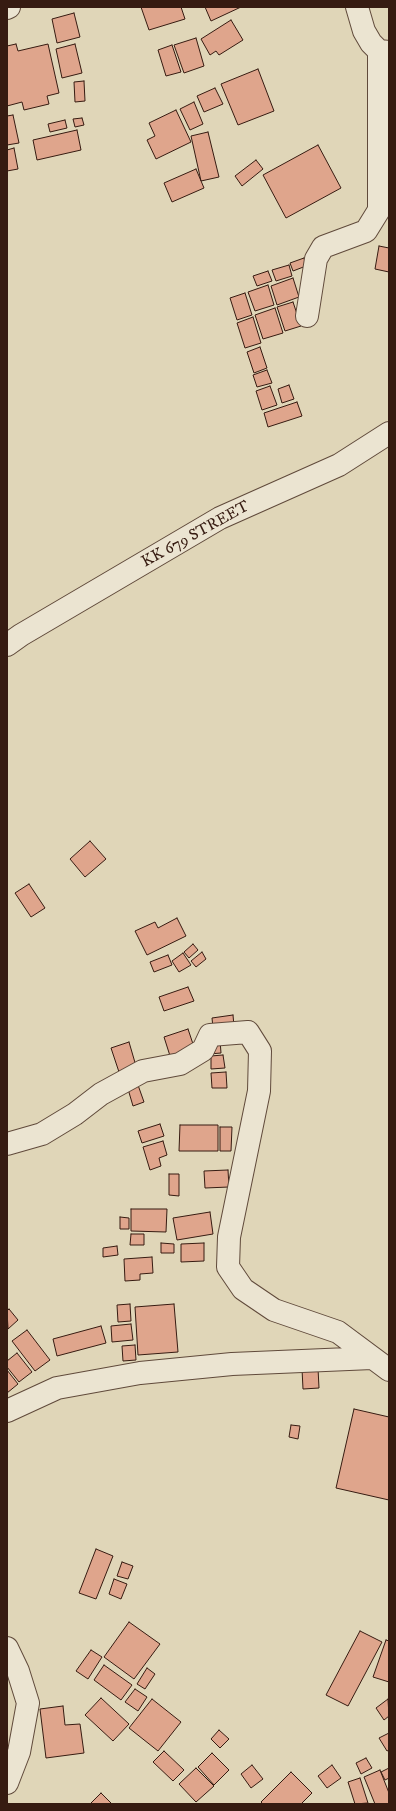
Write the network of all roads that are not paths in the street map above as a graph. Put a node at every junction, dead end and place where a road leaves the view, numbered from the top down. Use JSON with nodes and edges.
{"nodes":[{"id":1,"x":357,"y":7,"type":"edge"},
{"id":2,"x":384,"y":51,"type":"edge"},
{"id":3,"x":307,"y":316,"type":"dead end"},
{"id":4,"x":389,"y":433,"type":"edge"},
{"id":5,"x":7,"y":645,"type":"edge"},
{"id":6,"x":7,"y":1144,"type":"edge"},
{"id":7,"x":381,"y":1364,"type":"edge"},
{"id":8,"x":7,"y":1412,"type":"edge"},
{"id":9,"x":7,"y":1648,"type":"edge"},
{"id":10,"x":7,"y":1783,"type":"edge"}],
"edges":[{"from":1,"to":2,"type":"street"},
{"from":2,"to":3,"type":"street"},
{"from":4,"to":5,"type":"street","name":"KK 679 STREET"},
{"from":6,"to":7,"type":"street"},
{"from":7,"to":8,"type":"street"},
{"from":9,"to":10,"type":"street"}]}
